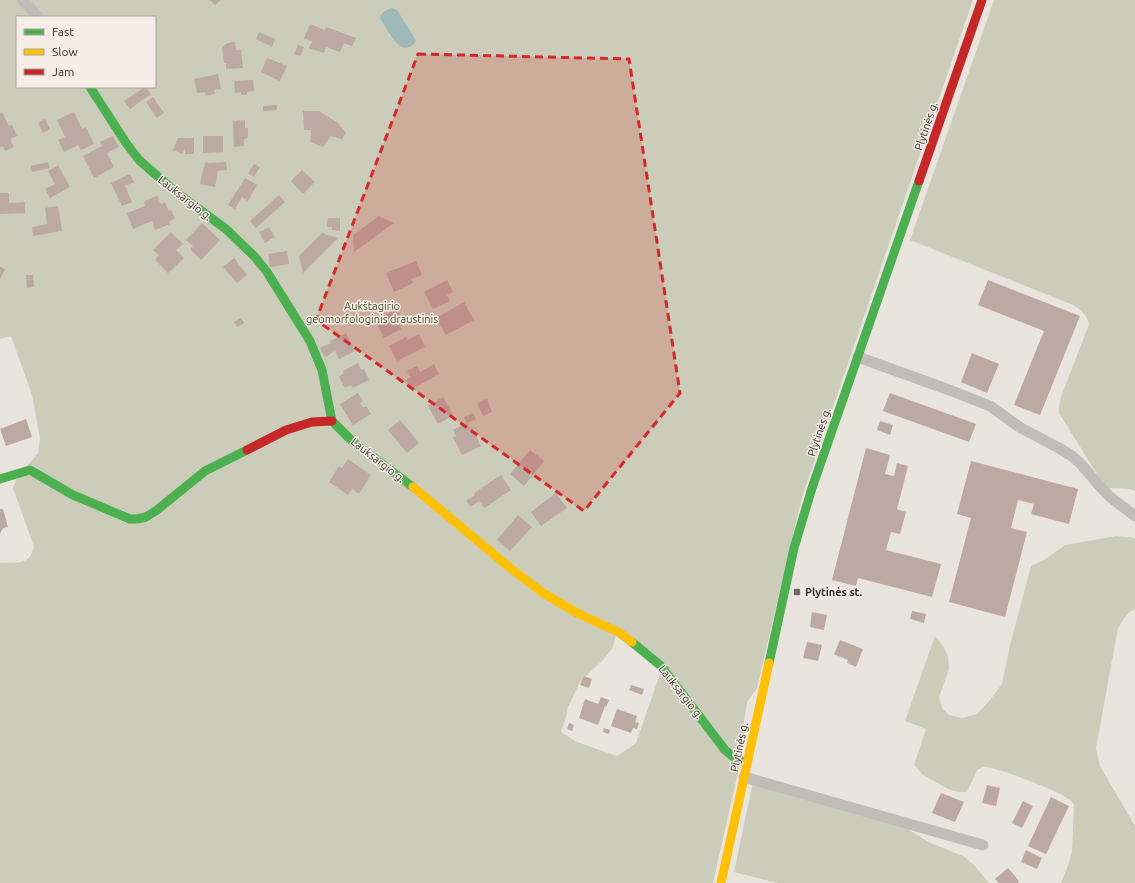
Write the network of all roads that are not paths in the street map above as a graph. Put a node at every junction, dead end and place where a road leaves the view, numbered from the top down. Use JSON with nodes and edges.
{"nodes":[{"id":1,"x":982,"y":0,"type":"edge"},
{"id":2,"x":26,"y":1,"type":"edge"},
{"id":3,"x":37,"y":16,"type":"edge"},
{"id":4,"x":91,"y":88,"type":"edge"},
{"id":5,"x":858,"y":357,"type":"junction"},
{"id":6,"x":332,"y":421,"type":"junction"},
{"id":7,"x":0,"y":478,"type":"edge"},
{"id":8,"x":1135,"y":516,"type":"edge"},
{"id":9,"x":747,"y":764,"type":"junction"},
{"id":10,"x":744,"y":777,"type":"junction"},
{"id":11,"x":983,"y":845,"type":"dead end"},
{"id":12,"x":721,"y":883,"type":"edge"}],
"edges":[{"from":1,"to":5,"type":"street","name":"Plytinės g."},
{"from":2,"to":3,"type":"street"},
{"from":4,"to":6,"type":"street","name":"Lauksargio g."},
{"from":5,"to":8,"type":"street"},
{"from":5,"to":9,"type":"street","name":"Plytinės g."},
{"from":6,"to":7,"type":"street"},
{"from":6,"to":9,"type":"street","name":"Lauksargio g."},
{"from":9,"to":10,"type":"street","name":"Plytinės g."},
{"from":10,"to":11,"type":"street"},
{"from":10,"to":12,"type":"street","name":"Plytinės g."}]}
